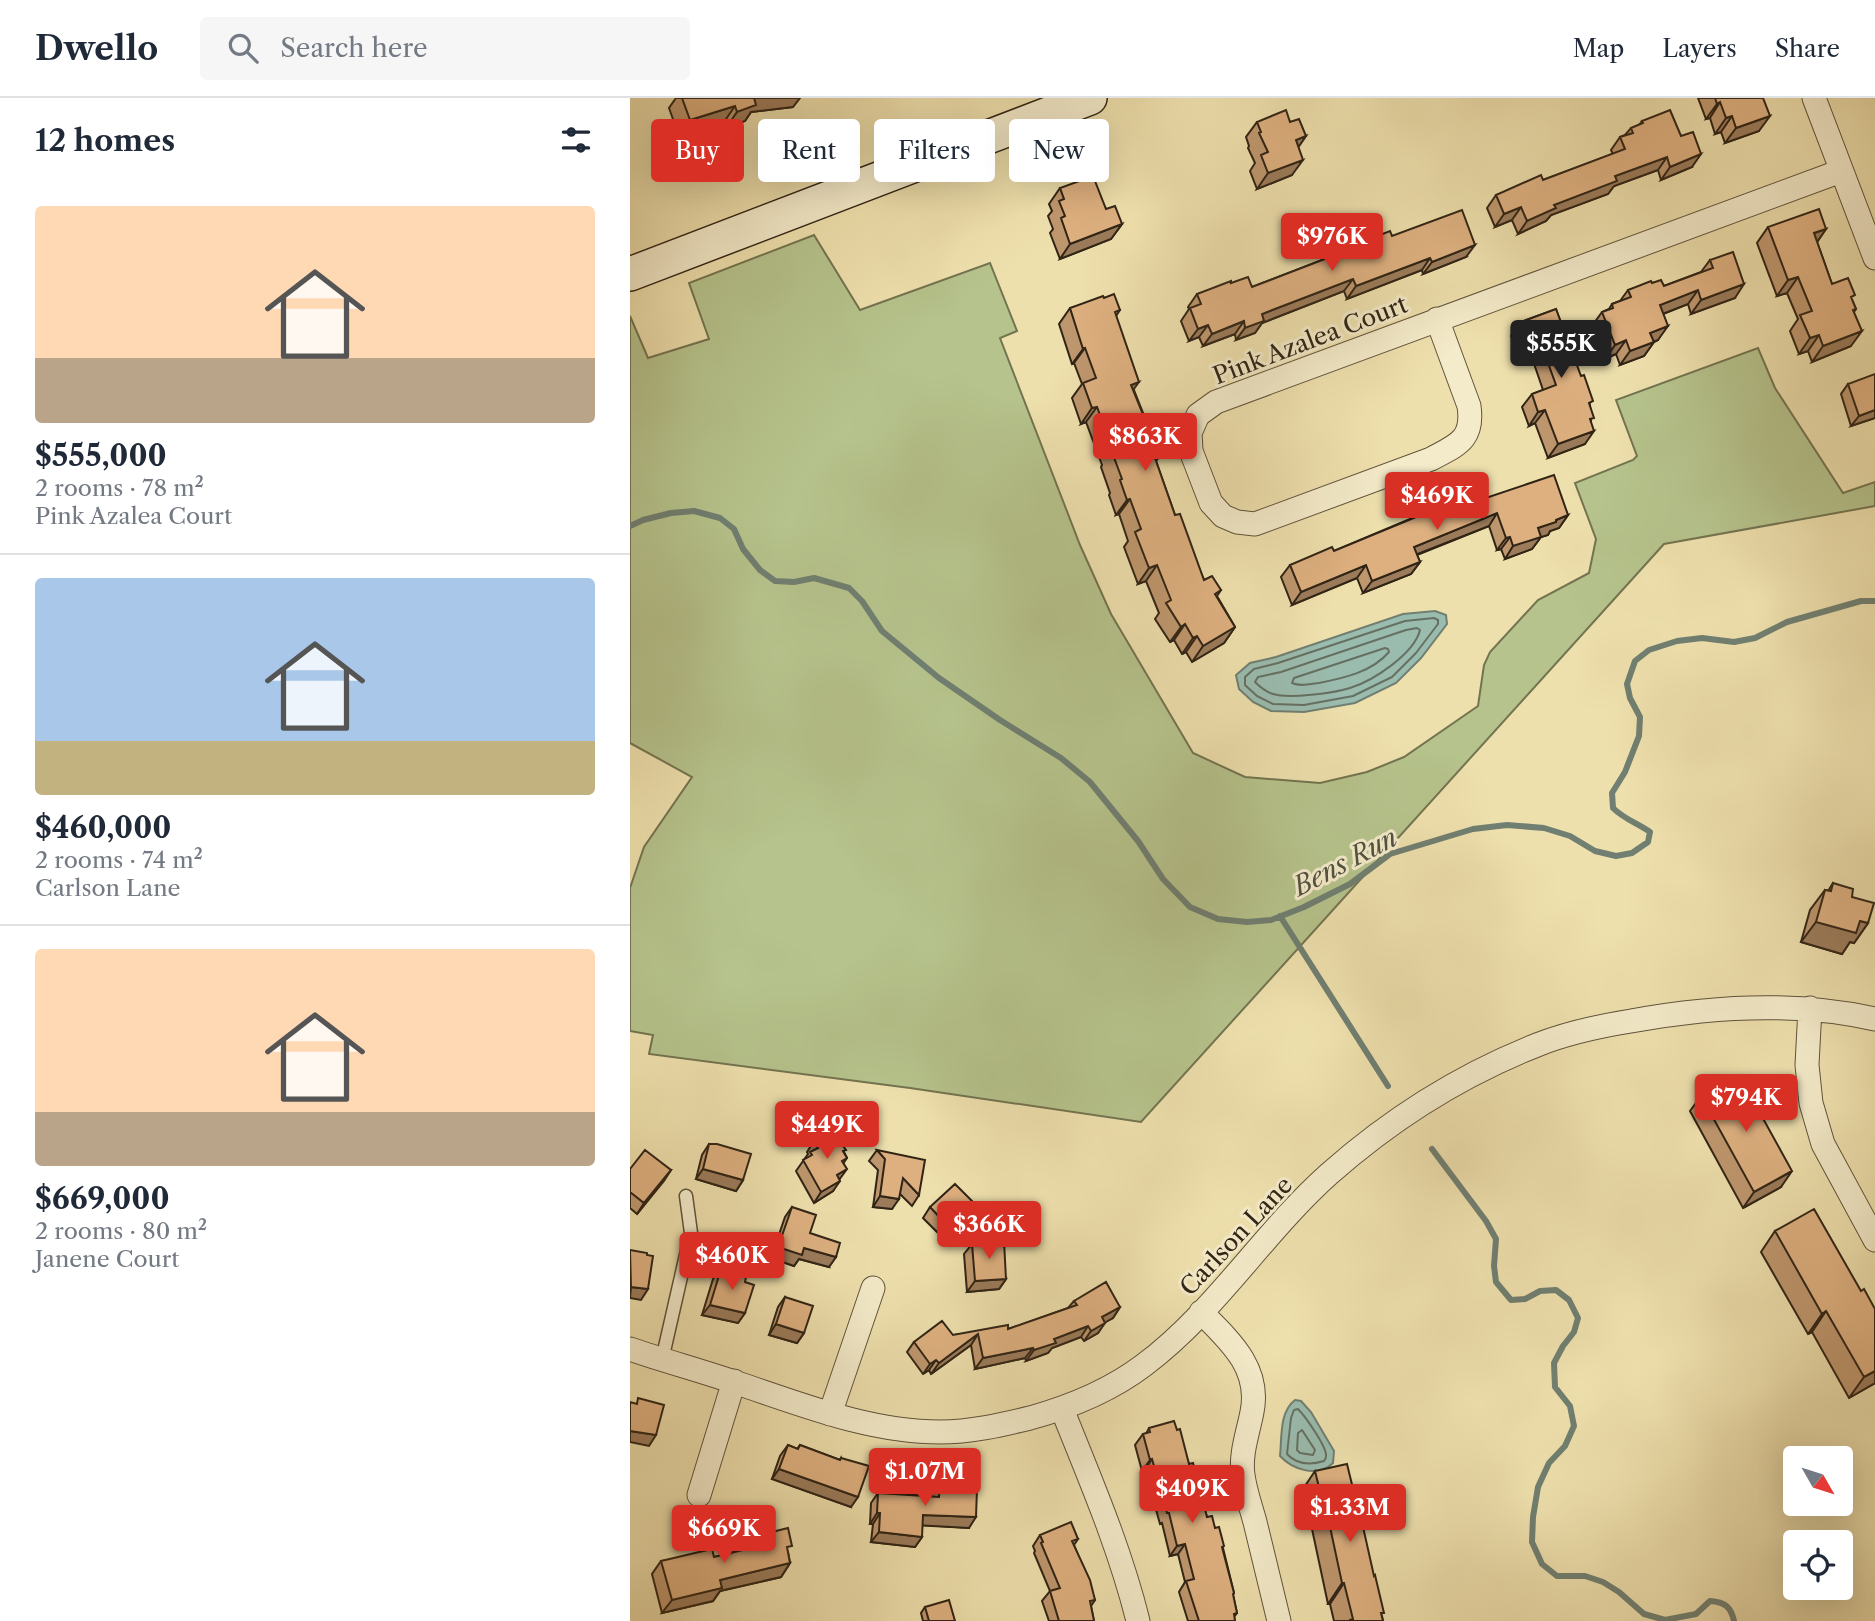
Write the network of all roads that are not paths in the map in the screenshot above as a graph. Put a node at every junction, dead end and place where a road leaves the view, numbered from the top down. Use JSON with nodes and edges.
{"nodes":[{"id":1,"x":1090,"y":98,"type":"edge"},
{"id":2,"x":1814,"y":98,"type":"edge"},
{"id":3,"x":1841,"y":171,"type":"junction"},
{"id":4,"x":1875,"y":258,"type":"edge"},
{"id":5,"x":630,"y":274,"type":"edge"},
{"id":6,"x":1437,"y":319,"type":"junction"},
{"id":7,"x":1810,"y":1008,"type":"junction"},
{"id":8,"x":1875,"y":1019,"type":"edge"},
{"id":9,"x":686,"y":1196,"type":"dead end"},
{"id":10,"x":1875,"y":1240,"type":"edge"},
{"id":11,"x":873,"y":1288,"type":"dead end"},
{"id":12,"x":1201,"y":1312,"type":"junction"},
{"id":13,"x":630,"y":1349,"type":"edge"},
{"id":14,"x":662,"y":1360,"type":"junction"},
{"id":15,"x":734,"y":1381,"type":"junction"},
{"id":16,"x":1062,"y":1409,"type":"junction"},
{"id":17,"x":830,"y":1414,"type":"junction"},
{"id":18,"x":699,"y":1495,"type":"dead end"},
{"id":19,"x":1138,"y":1621,"type":"edge"},
{"id":20,"x":1279,"y":1621,"type":"edge"}],
"edges":[{"from":1,"to":5,"type":"main road"},
{"from":2,"to":3,"type":"street"},
{"from":3,"to":4,"type":"street"},
{"from":3,"to":6,"type":"street","name":"Pink Azalea Court"},
{"from":6,"to":6,"type":"street","name":"Pink Azalea Court"},
{"from":7,"to":8,"type":"street","name":"Carlson Lane"},
{"from":7,"to":10,"type":"street"},
{"from":7,"to":12,"type":"street","name":"Carlson Lane"},
{"from":9,"to":14,"type":"lane"},
{"from":11,"to":17,"type":"street"},
{"from":12,"to":16,"type":"street","name":"Carlson Lane"},
{"from":12,"to":20,"type":"street"},
{"from":13,"to":14,"type":"street","name":"Carlson Lane"},
{"from":14,"to":15,"type":"street","name":"Carlson Lane"},
{"from":15,"to":17,"type":"street","name":"Carlson Lane"},
{"from":15,"to":18,"type":"street"},
{"from":16,"to":17,"type":"street","name":"Carlson Lane"},
{"from":16,"to":19,"type":"street"}]}
